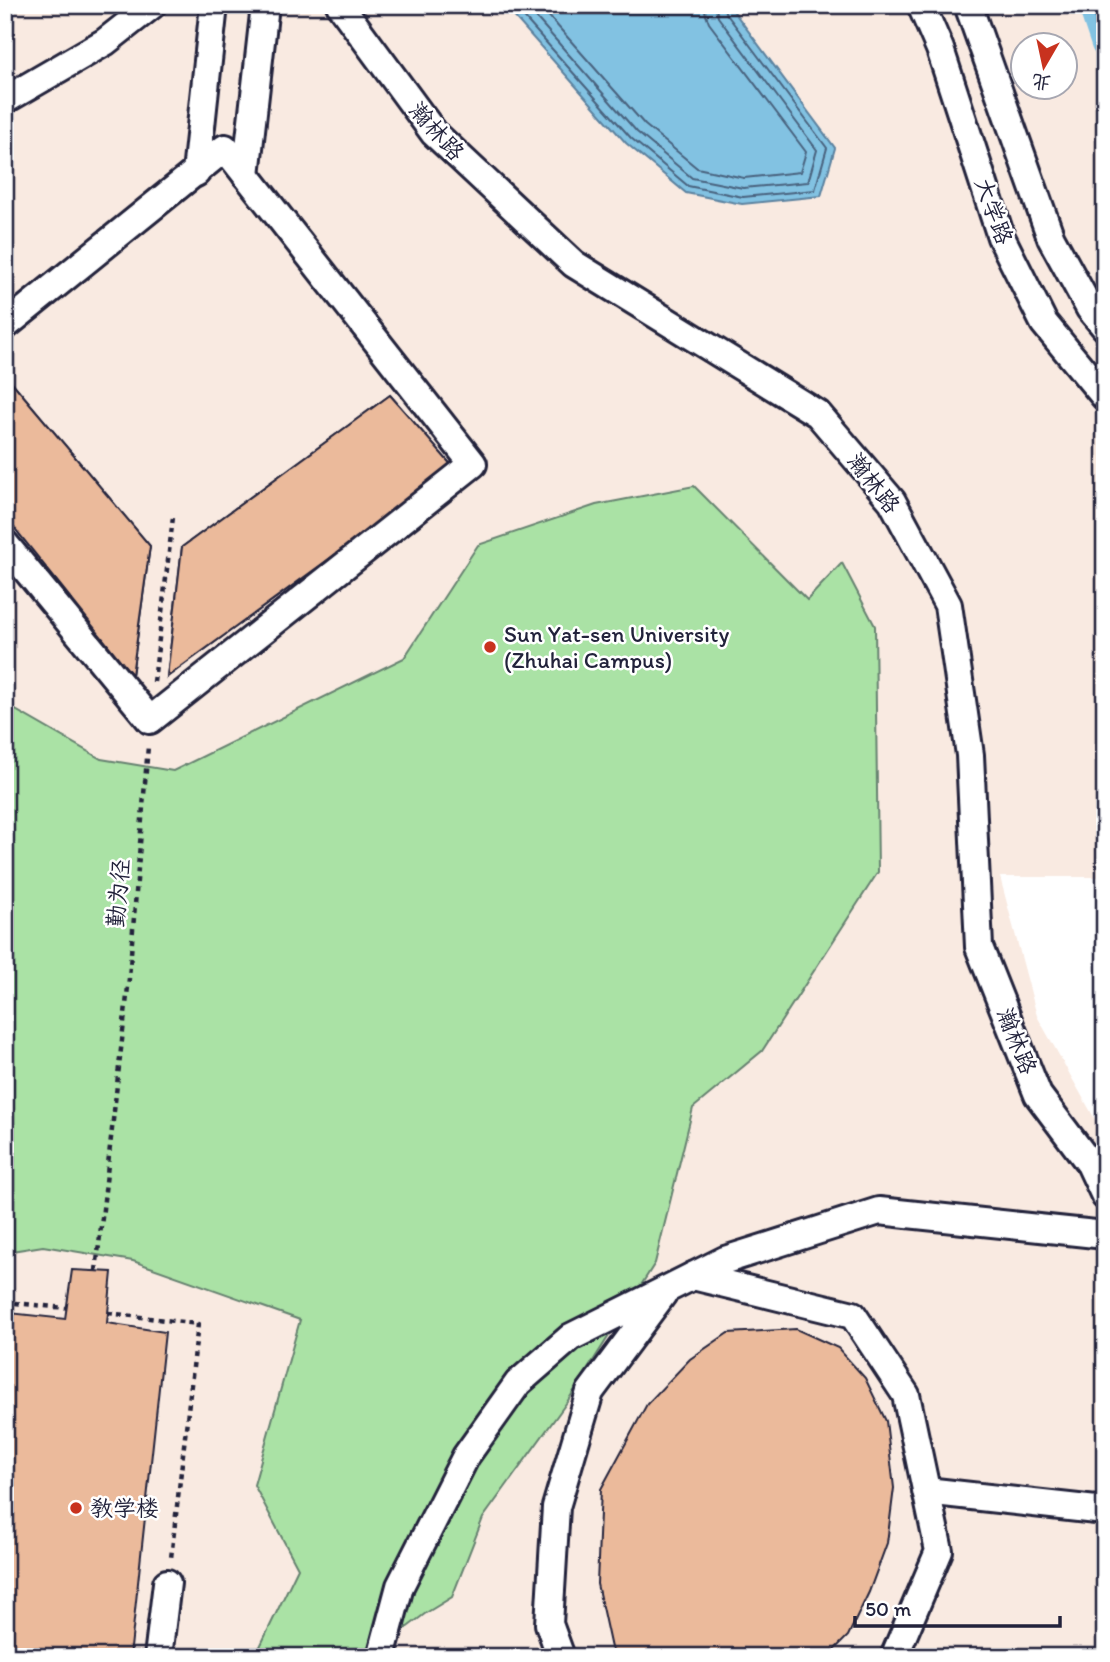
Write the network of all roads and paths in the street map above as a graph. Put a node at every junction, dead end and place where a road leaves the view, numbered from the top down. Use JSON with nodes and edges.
{"nodes":[{"id":1,"x":152,"y":5,"type":"edge"},
{"id":2,"x":214,"y":5,"type":"edge"},
{"id":3,"x":265,"y":5,"type":"edge"},
{"id":4,"x":340,"y":5,"type":"edge"},
{"id":5,"x":921,"y":5,"type":"edge"},
{"id":6,"x":968,"y":5,"type":"edge"},
{"id":7,"x":5,"y":100,"type":"edge"},
{"id":8,"x":196,"y":173,"type":"junction"},
{"id":9,"x":246,"y":175,"type":"junction"},
{"id":10,"x":5,"y":326,"type":"edge"},
{"id":11,"x":1105,"y":327,"type":"edge"},
{"id":12,"x":1105,"y":397,"type":"edge"},
{"id":13,"x":173,"y":516,"type":"dead end"},
{"id":14,"x":5,"y":544,"type":"edge"},
{"id":15,"x":150,"y":720,"type":"junction"},
{"id":16,"x":1105,"y":1196,"type":"edge"},
{"id":17,"x":1105,"y":1235,"type":"edge"},
{"id":18,"x":96,"y":1271,"type":"dead end"},
{"id":19,"x":693,"y":1276,"type":"junction"},
{"id":20,"x":667,"y":1289,"type":"junction"},
{"id":21,"x":5,"y":1302,"type":"edge"},
{"id":22,"x":66,"y":1308,"type":"dead end"},
{"id":23,"x":108,"y":1313,"type":"dead end"},
{"id":24,"x":926,"y":1491,"type":"junction"},
{"id":25,"x":1105,"y":1511,"type":"edge"},
{"id":26,"x":173,"y":1543,"type":"dead end"},
{"id":27,"x":167,"y":1583,"type":"dead end"},
{"id":28,"x":158,"y":1657,"type":"edge"},
{"id":29,"x":382,"y":1657,"type":"edge"},
{"id":30,"x":561,"y":1657,"type":"edge"},
{"id":31,"x":894,"y":1657,"type":"edge"}],
"edges":[{"from":1,"to":7,"type":"street"},
{"from":2,"to":8,"type":"street"},
{"from":3,"to":9,"type":"street"},
{"from":4,"to":16,"type":"street","name":"瀚林路"},
{"from":5,"to":12,"type":"street","name":"大学路"},
{"from":6,"to":11,"type":"street","name":"大学路"},
{"from":8,"to":9,"type":"street"},
{"from":8,"to":10,"type":"street"},
{"from":9,"to":15,"type":"street"},
{"from":13,"to":15,"type":"path","name":"勤为径"},
{"from":14,"to":15,"type":"street"},
{"from":15,"to":18,"type":"path","name":"勤为径"},
{"from":17,"to":19,"type":"street"},
{"from":19,"to":20,"type":"street"},
{"from":19,"to":24,"type":"street"},
{"from":20,"to":29,"type":"street"},
{"from":20,"to":30,"type":"street"},
{"from":21,"to":22,"type":"path"},
{"from":23,"to":26,"type":"path"},
{"from":24,"to":25,"type":"street"},
{"from":24,"to":31,"type":"street"},
{"from":27,"to":28,"type":"street"}]}
